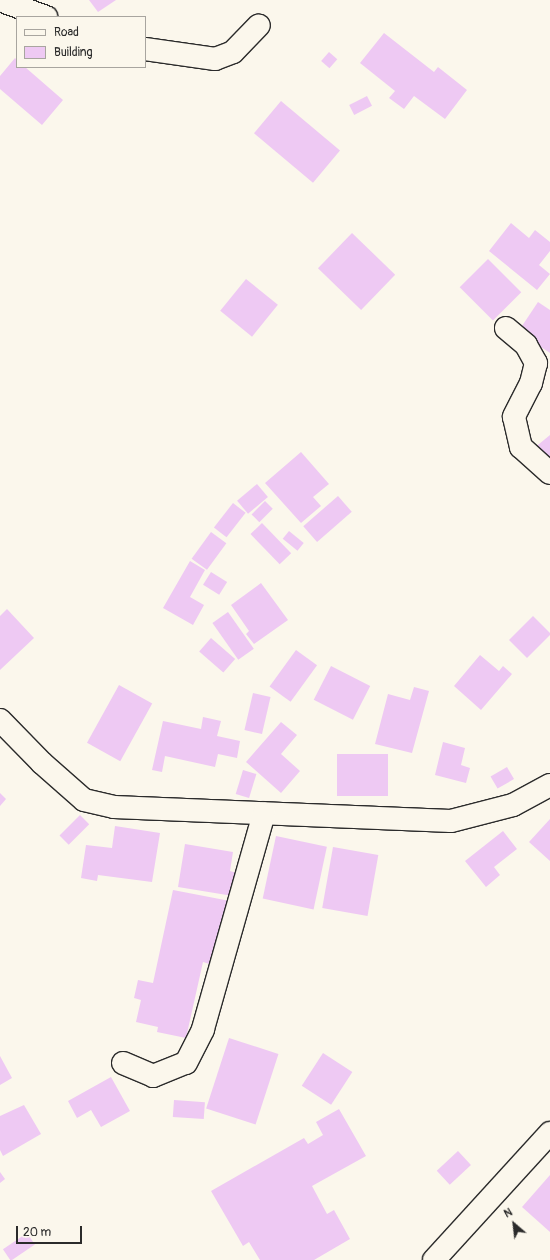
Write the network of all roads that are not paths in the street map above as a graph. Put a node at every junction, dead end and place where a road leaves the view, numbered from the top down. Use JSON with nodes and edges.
{"nodes":[{"id":1,"x":4,"y":5,"type":"edge"},
{"id":2,"x":42,"y":16,"type":"edge"},
{"id":3,"x":258,"y":25,"type":"dead end"},
{"id":4,"x":146,"y":49,"type":"edge"},
{"id":5,"x":506,"y":328,"type":"dead end"},
{"id":6,"x":550,"y":473,"type":"edge"},
{"id":7,"x":0,"y":720,"type":"edge"},
{"id":8,"x":550,"y":785,"type":"edge"},
{"id":9,"x":264,"y":812,"type":"junction"},
{"id":10,"x":123,"y":1063,"type":"dead end"},
{"id":11,"x":550,"y":1133,"type":"edge"},
{"id":12,"x":434,"y":1260,"type":"edge"}],
"edges":[{"from":1,"to":2,"type":"street"},
{"from":3,"to":4,"type":"street"},
{"from":5,"to":6,"type":"street"},
{"from":7,"to":9,"type":"street"},
{"from":8,"to":9,"type":"street"},
{"from":9,"to":10,"type":"street"},
{"from":11,"to":12,"type":"street"}]}
